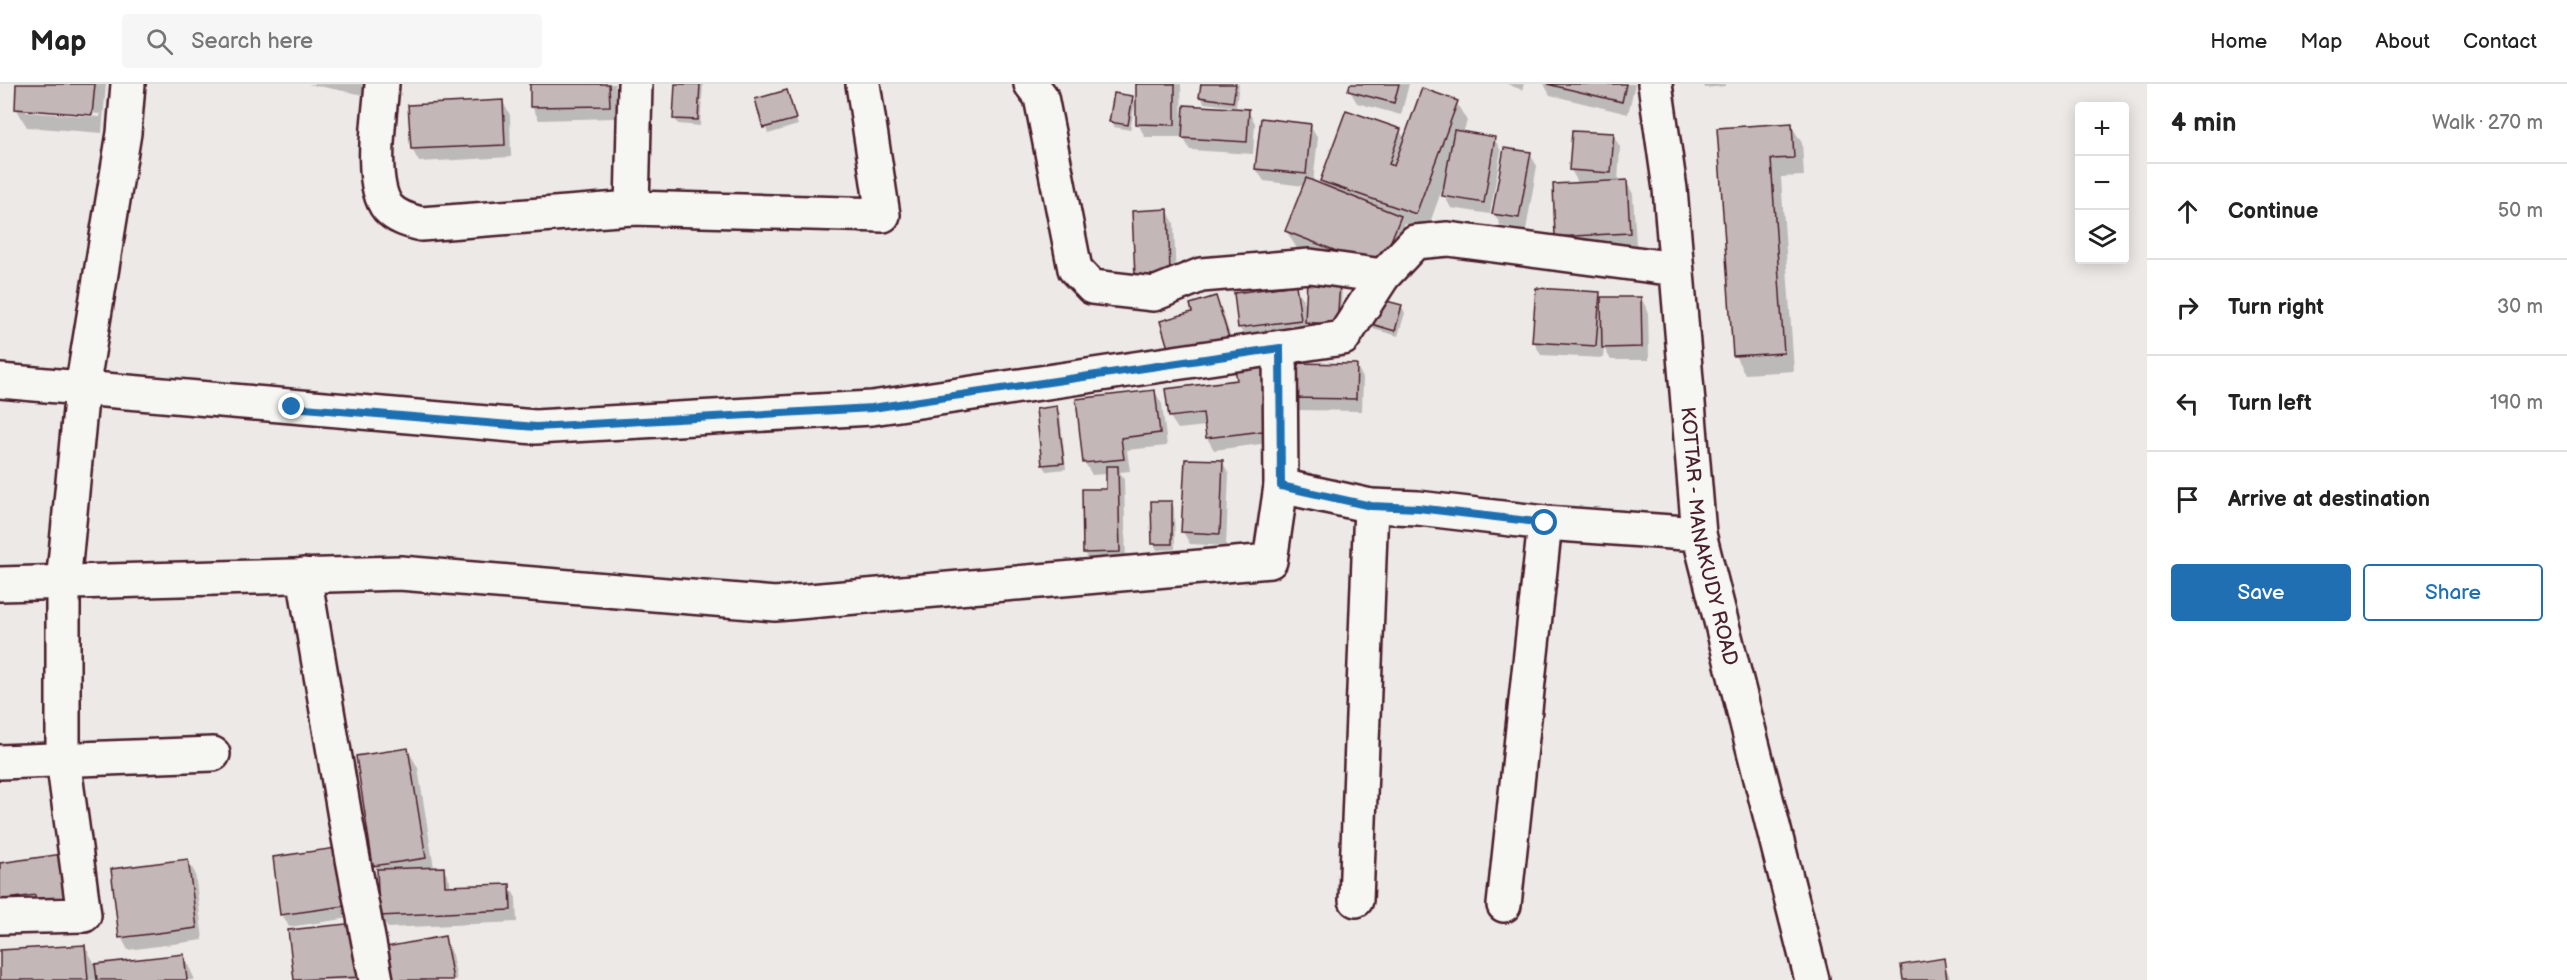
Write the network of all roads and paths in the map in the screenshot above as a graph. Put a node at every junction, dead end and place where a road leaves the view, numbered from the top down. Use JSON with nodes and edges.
{"nodes":[{"id":1,"x":128,"y":84,"type":"edge"},
{"id":2,"x":382,"y":84,"type":"edge"},
{"id":3,"x":635,"y":84,"type":"edge"},
{"id":4,"x":863,"y":84,"type":"edge"},
{"id":5,"x":1031,"y":84,"type":"edge"},
{"id":6,"x":1655,"y":84,"type":"edge"},
{"id":7,"x":632,"y":208,"type":"junction"},
{"id":8,"x":1676,"y":269,"type":"junction"},
{"id":9,"x":1383,"y":276,"type":"junction"},
{"id":10,"x":1280,"y":348,"type":"junction"},
{"id":11,"x":0,"y":381,"type":"edge"},
{"id":12,"x":82,"y":389,"type":"junction"},
{"id":13,"x":1281,"y":486,"type":"junction"},
{"id":14,"x":1371,"y":506,"type":"junction"},
{"id":15,"x":1545,"y":523,"type":"junction"},
{"id":16,"x":1700,"y":534,"type":"junction"},
{"id":17,"x":304,"y":575,"type":"junction"},
{"id":18,"x":0,"y":584,"type":"edge"},
{"id":19,"x":63,"y":584,"type":"junction"},
{"id":20,"x":213,"y":754,"type":"dead end"},
{"id":21,"x":63,"y":759,"type":"junction"},
{"id":22,"x":0,"y":762,"type":"edge"},
{"id":23,"x":1356,"y":900,"type":"dead end"},
{"id":24,"x":1504,"y":904,"type":"dead end"},
{"id":25,"x":0,"y":917,"type":"edge"},
{"id":26,"x":376,"y":980,"type":"edge"},
{"id":27,"x":1812,"y":980,"type":"edge"}],
"edges":[{"from":1,"to":12,"type":"street"},
{"from":2,"to":7,"type":"street"},
{"from":3,"to":7,"type":"street"},
{"from":4,"to":7,"type":"street"},
{"from":5,"to":9,"type":"street"},
{"from":6,"to":8,"type":"street","name":"KOTTAR - MANAKUDY ROAD"},
{"from":8,"to":9,"type":"street"},
{"from":8,"to":16,"type":"street","name":"KOTTAR - MANAKUDY ROAD"},
{"from":9,"to":10,"type":"street"},
{"from":10,"to":12,"type":"street"},
{"from":10,"to":13,"type":"street"},
{"from":11,"to":12,"type":"street"},
{"from":12,"to":19,"type":"street"},
{"from":13,"to":14,"type":"street"},
{"from":13,"to":17,"type":"street"},
{"from":14,"to":15,"type":"street"},
{"from":14,"to":23,"type":"street"},
{"from":15,"to":16,"type":"street"},
{"from":15,"to":24,"type":"street"},
{"from":16,"to":27,"type":"street","name":"KOTTAR - MANAKUDY ROAD"},
{"from":17,"to":19,"type":"street"},
{"from":17,"to":26,"type":"street"},
{"from":18,"to":19,"type":"street"},
{"from":19,"to":21,"type":"street"},
{"from":20,"to":21,"type":"street"},
{"from":21,"to":22,"type":"street"},
{"from":21,"to":25,"type":"street"}]}
